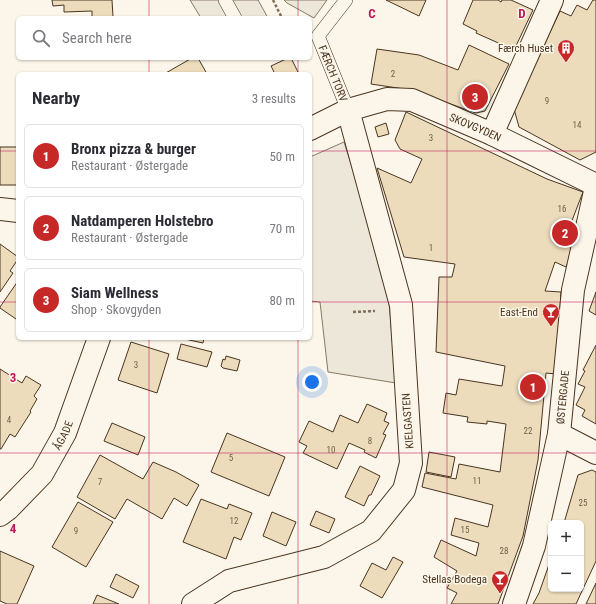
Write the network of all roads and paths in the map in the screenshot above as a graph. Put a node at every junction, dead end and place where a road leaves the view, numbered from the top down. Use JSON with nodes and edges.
{"nodes":[{"id":1,"x":225,"y":0,"type":"edge"},
{"id":2,"x":273,"y":0,"type":"edge"},
{"id":3,"x":346,"y":0,"type":"edge"},
{"id":4,"x":552,"y":0,"type":"edge"},
{"id":5,"x":234,"y":16,"type":"edge"},
{"id":6,"x":281,"y":16,"type":"edge"},
{"id":7,"x":314,"y":35,"type":"edge"},
{"id":8,"x":348,"y":110,"type":"junction"},
{"id":9,"x":312,"y":128,"type":"edge"},
{"id":10,"x":492,"y":134,"type":"junction"},
{"id":11,"x":596,"y":186,"type":"edge"},
{"id":12,"x":0,"y":209,"type":"edge"},
{"id":13,"x":16,"y":211,"type":"edge"},
{"id":14,"x":98,"y":340,"type":"edge"},
{"id":15,"x":559,"y":434,"type":"junction"},
{"id":16,"x":596,"y":453,"type":"edge"},
{"id":17,"x":0,"y":515,"type":"edge"},
{"id":18,"x":193,"y":604,"type":"edge"},
{"id":19,"x":514,"y":604,"type":"edge"}],
"edges":[{"from":1,"to":5,"type":"lane"},
{"from":2,"to":6,"type":"path"},
{"from":3,"to":7,"type":"lane","name":"FÆRCH TORV"},
{"from":4,"to":10,"type":"street"},
{"from":7,"to":8,"type":"lane","name":"FÆRCH TORV"},
{"from":8,"to":9,"type":"street","name":"SKOVGYDEN"},
{"from":8,"to":10,"type":"street","name":"SKOVGYDEN"},
{"from":8,"to":18,"type":"street","name":"KIELGASTEN"},
{"from":10,"to":11,"type":"street","name":"SKOVGYDEN"},
{"from":11,"to":15,"type":"street","name":"ØSTERGADE"},
{"from":12,"to":13,"type":"street"},
{"from":14,"to":17,"type":"street","name":"ÅGADE"},
{"from":15,"to":16,"type":"street"},
{"from":15,"to":19,"type":"street","name":"ØSTERGADE"}]}
